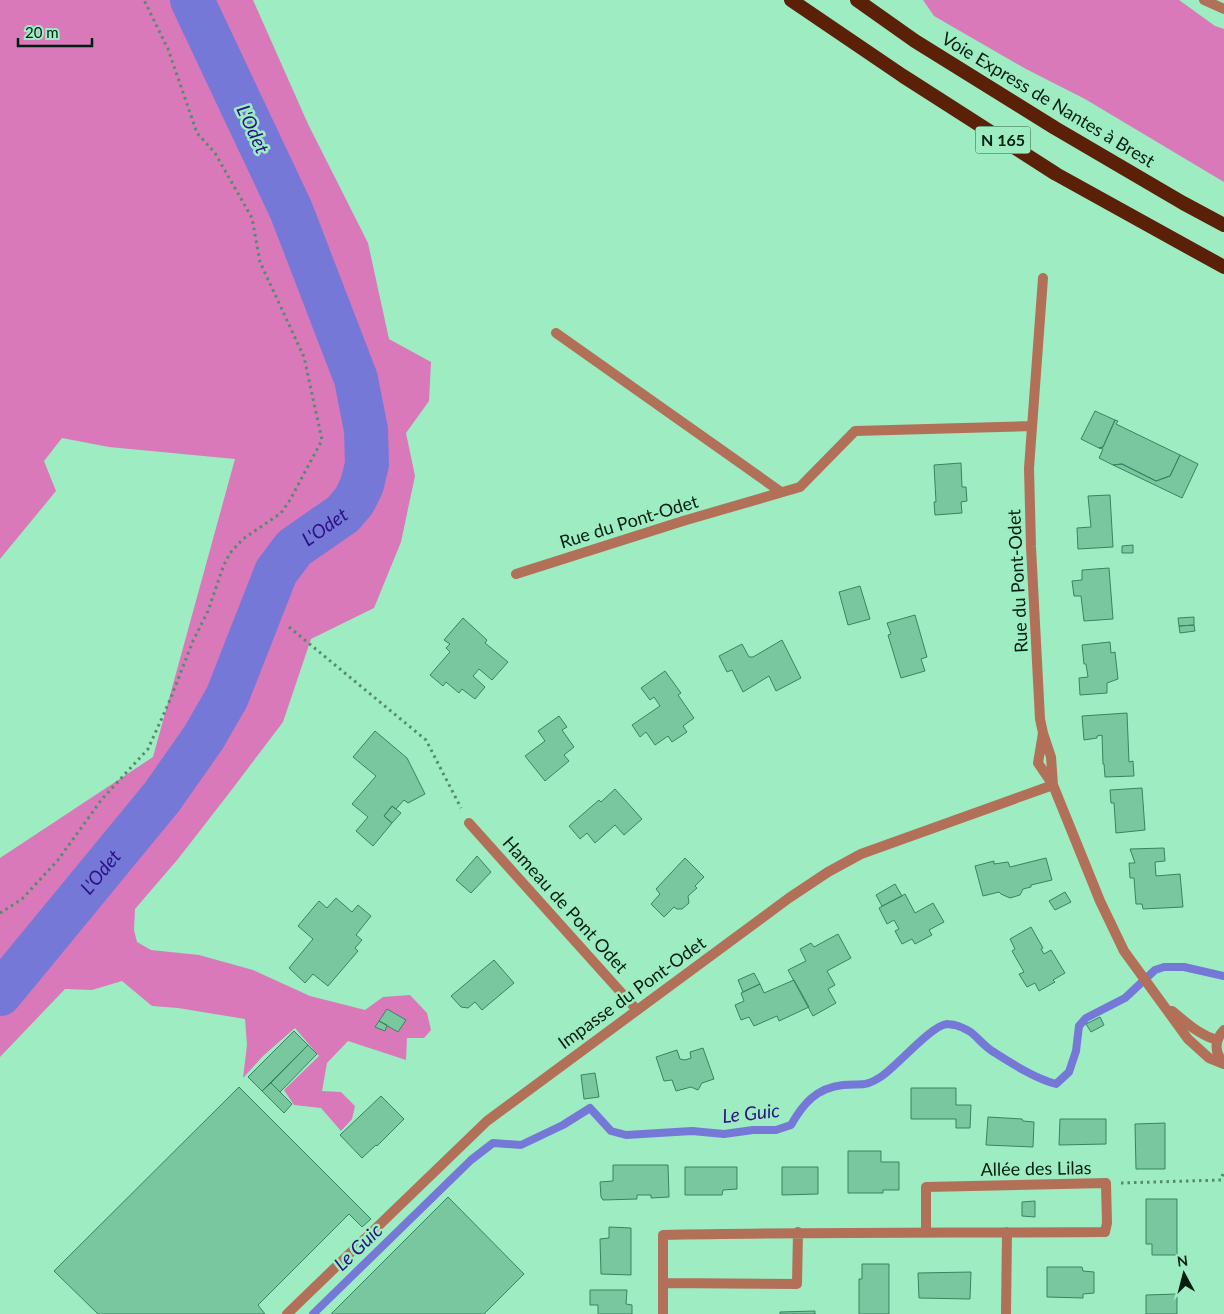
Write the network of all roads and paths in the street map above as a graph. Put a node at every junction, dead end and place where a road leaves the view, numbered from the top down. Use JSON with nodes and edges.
{"nodes":[{"id":1,"x":144,"y":0,"type":"edge"},
{"id":2,"x":791,"y":0,"type":"edge"},
{"id":3,"x":857,"y":0,"type":"edge"},
{"id":4,"x":1204,"y":0,"type":"edge"},
{"id":5,"x":1224,"y":9,"type":"edge"},
{"id":6,"x":1224,"y":225,"type":"edge"},
{"id":7,"x":1224,"y":267,"type":"edge"},
{"id":8,"x":1043,"y":278,"type":"dead end"},
{"id":9,"x":556,"y":333,"type":"dead end"},
{"id":10,"x":1032,"y":426,"type":"junction"},
{"id":11,"x":781,"y":492,"type":"junction"},
{"id":12,"x":516,"y":574,"type":"dead end"},
{"id":13,"x":289,"y":627,"type":"dead end"},
{"id":14,"x":1053,"y":785,"type":"junction"},
{"id":15,"x":469,"y":823,"type":"joint"},
{"id":16,"x":0,"y":913,"type":"edge"},
{"id":17,"x":1166,"y":1007,"type":"junction"},
{"id":18,"x":636,"y":1009,"type":"junction"},
{"id":19,"x":1224,"y":1030,"type":"edge"},
{"id":20,"x":1218,"y":1040,"type":"junction"},
{"id":21,"x":1224,"y":1064,"type":"edge"},
{"id":22,"x":1224,"y":1171,"type":"edge"},
{"id":23,"x":1106,"y":1183,"type":"junction"},
{"id":24,"x":798,"y":1232,"type":"junction"},
{"id":25,"x":926,"y":1232,"type":"junction"},
{"id":26,"x":1007,"y":1232,"type":"junction"},
{"id":27,"x":663,"y":1283,"type":"junction"},
{"id":28,"x":287,"y":1314,"type":"edge"},
{"id":29,"x":663,"y":1314,"type":"edge"},
{"id":30,"x":1006,"y":1314,"type":"edge"}],
"edges":[{"from":1,"to":16,"type":"path"},
{"from":2,"to":7,"type":"highway","number":"N 165"},
{"from":3,"to":6,"type":"highway","name":"Voie Express de Nantes à Brest","number":"N 165"},
{"from":4,"to":5,"type":"street"},
{"from":8,"to":10,"type":"street","name":"Rue du Pont-Odet"},
{"from":9,"to":11,"type":"street"},
{"from":10,"to":11,"type":"street","name":"Rue du Pont-Odet"},
{"from":10,"to":14,"type":"street","name":"Rue du Pont-Odet"},
{"from":11,"to":12,"type":"street","name":"Rue du Pont-Odet"},
{"from":13,"to":15,"type":"path"},
{"from":14,"to":17,"type":"street","name":"Rue du Pont-Odet"},
{"from":14,"to":18,"type":"street","name":"Impasse du Pont-Odet"},
{"from":15,"to":18,"type":"street","name":"Hameau de Pont Odet"},
{"from":17,"to":20,"type":"street","name":"Rue du Pont-Odet"},
{"from":17,"to":21,"type":"street","name":"Rue du Pont-Odet"},
{"from":18,"to":28,"type":"street","name":"Impasse du Pont-Odet"},
{"from":19,"to":20,"type":"street"},
{"from":20,"to":21,"type":"street"},
{"from":22,"to":23,"type":"path"},
{"from":23,"to":25,"type":"street","name":"Allée des Lilas"},
{"from":23,"to":26,"type":"street","name":"Allée des Lilas"},
{"from":24,"to":25,"type":"street","name":"Allée des Lilas"},
{"from":24,"to":27,"type":"street","name":"Allée des Lilas"},
{"from":24,"to":27,"type":"street"},
{"from":25,"to":26,"type":"street","name":"Allée des Lilas"},
{"from":26,"to":30,"type":"street"},
{"from":27,"to":29,"type":"street","name":"Allée des Lilas"}]}
